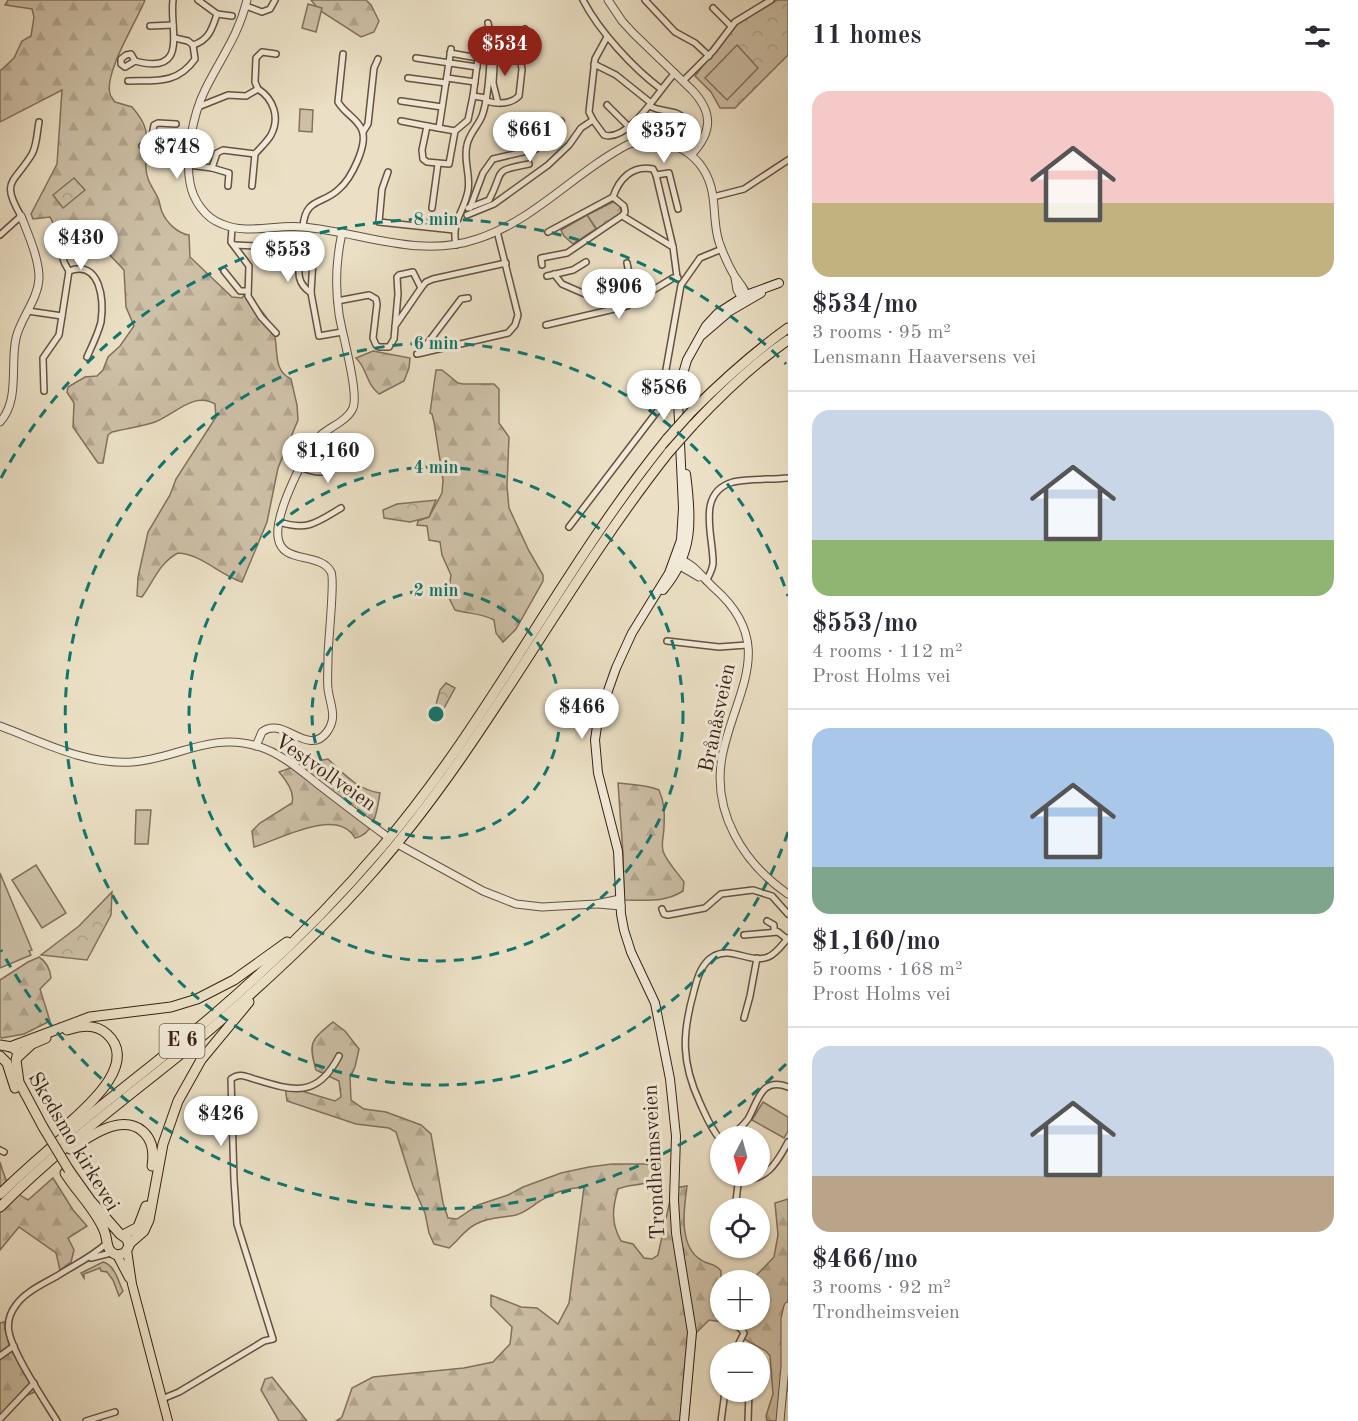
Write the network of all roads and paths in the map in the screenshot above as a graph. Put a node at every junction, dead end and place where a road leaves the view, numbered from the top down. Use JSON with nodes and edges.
{"nodes":[{"id":1,"x":173,"y":0,"type":"edge"},
{"id":2,"x":198,"y":0,"type":"edge"},
{"id":3,"x":275,"y":0,"type":"edge"},
{"id":4,"x":584,"y":0,"type":"edge"},
{"id":5,"x":608,"y":0,"type":"edge"},
{"id":6,"x":645,"y":0,"type":"edge"},
{"id":7,"x":771,"y":0,"type":"edge"},
{"id":8,"x":247,"y":3,"type":"edge"},
{"id":9,"x":760,"y":3,"type":"edge"},
{"id":10,"x":713,"y":8,"type":"dead end"},
{"id":11,"x":217,"y":14,"type":"junction"},
{"id":12,"x":232,"y":16,"type":"dead end"},
{"id":13,"x":488,"y":24,"type":"dead end"},
{"id":14,"x":150,"y":26,"type":"dead end"},
{"id":15,"x":173,"y":26,"type":"junction"},
{"id":16,"x":731,"y":26,"type":"junction"},
{"id":17,"x":525,"y":28,"type":"dead end"},
{"id":18,"x":491,"y":36,"type":"junction"},
{"id":19,"x":520,"y":36,"type":"junction"},
{"id":20,"x":607,"y":37,"type":"junction"},
{"id":21,"x":175,"y":38,"type":"junction"},
{"id":22,"x":193,"y":45,"type":"junction"},
{"id":23,"x":495,"y":50,"type":"dead end"},
{"id":24,"x":276,"y":54,"type":"dead end"},
{"id":25,"x":343,"y":54,"type":"dead end"},
{"id":26,"x":709,"y":56,"type":"junction"},
{"id":27,"x":416,"y":58,"type":"dead end"},
{"id":28,"x":378,"y":59,"type":"dead end"},
{"id":29,"x":135,"y":61,"type":"dead end"},
{"id":30,"x":449,"y":63,"type":"junction"},
{"id":31,"x":594,"y":64,"type":"junction"},
{"id":32,"x":477,"y":67,"type":"junction"},
{"id":33,"x":675,"y":73,"type":"junction"},
{"id":34,"x":408,"y":78,"type":"dead end"},
{"id":35,"x":446,"y":80,"type":"junction"},
{"id":36,"x":128,"y":81,"type":"dead end"},
{"id":37,"x":684,"y":81,"type":"junction"},
{"id":38,"x":475,"y":82,"type":"junction"},
{"id":39,"x":258,"y":89,"type":"junction"},
{"id":40,"x":662,"y":89,"type":"junction"},
{"id":41,"x":473,"y":96,"type":"junction"},
{"id":42,"x":486,"y":100,"type":"junction"},
{"id":43,"x":401,"y":101,"type":"dead end"},
{"id":44,"x":498,"y":103,"type":"junction"},
{"id":45,"x":650,"y":104,"type":"junction"},
{"id":46,"x":607,"y":105,"type":"dead end"},
{"id":47,"x":198,"y":107,"type":"junction"},
{"id":48,"x":442,"y":107,"type":"junction"},
{"id":49,"x":687,"y":119,"type":"dead end"},
{"id":50,"x":592,"y":120,"type":"junction"},
{"id":51,"x":401,"y":121,"type":"dead end"},
{"id":52,"x":561,"y":121,"type":"dead end"},
{"id":53,"x":39,"y":122,"type":"dead end"},
{"id":54,"x":176,"y":124,"type":"dead end"},
{"id":55,"x":426,"y":126,"type":"junction"},
{"id":56,"x":628,"y":126,"type":"junction"},
{"id":57,"x":439,"y":128,"type":"junction"},
{"id":58,"x":455,"y":131,"type":"junction"},
{"id":59,"x":363,"y":132,"type":"junction"},
{"id":60,"x":153,"y":140,"type":"junction"},
{"id":61,"x":190,"y":145,"type":"junction"},
{"id":62,"x":142,"y":146,"type":"dead end"},
{"id":63,"x":255,"y":154,"type":"junction"},
{"id":64,"x":691,"y":156,"type":"junction"},
{"id":65,"x":788,"y":160,"type":"edge"},
{"id":66,"x":438,"y":164,"type":"junction"},
{"id":67,"x":529,"y":164,"type":"dead end"},
{"id":68,"x":189,"y":165,"type":"junction"},
{"id":69,"x":212,"y":168,"type":"junction"},
{"id":70,"x":388,"y":171,"type":"dead end"},
{"id":71,"x":656,"y":175,"type":"junction"},
{"id":72,"x":228,"y":186,"type":"dead end"},
{"id":73,"x":252,"y":186,"type":"dead end"},
{"id":74,"x":492,"y":194,"type":"junction"},
{"id":75,"x":713,"y":197,"type":"junction"},
{"id":76,"x":613,"y":198,"type":"junction"},
{"id":77,"x":500,"y":199,"type":"junction"},
{"id":78,"x":432,"y":208,"type":"dead end"},
{"id":79,"x":470,"y":208,"type":"junction"},
{"id":80,"x":678,"y":209,"type":"dead end"},
{"id":81,"x":461,"y":210,"type":"junction"},
{"id":82,"x":467,"y":215,"type":"dead end"},
{"id":83,"x":623,"y":215,"type":"junction"},
{"id":84,"x":21,"y":216,"type":"junction"},
{"id":85,"x":303,"y":226,"type":"junction"},
{"id":86,"x":232,"y":228,"type":"junction"},
{"id":87,"x":556,"y":228,"type":"junction"},
{"id":88,"x":454,"y":230,"type":"junction"},
{"id":89,"x":496,"y":231,"type":"junction"},
{"id":90,"x":53,"y":232,"type":"dead end"},
{"id":91,"x":548,"y":232,"type":"dead end"},
{"id":92,"x":342,"y":233,"type":"junction"},
{"id":93,"x":0,"y":235,"type":"edge"},
{"id":94,"x":561,"y":236,"type":"dead end"},
{"id":95,"x":314,"y":243,"type":"dead end"},
{"id":96,"x":234,"y":245,"type":"junction"},
{"id":97,"x":456,"y":245,"type":"junction"},
{"id":98,"x":256,"y":246,"type":"dead end"},
{"id":99,"x":673,"y":247,"type":"junction"},
{"id":100,"x":722,"y":249,"type":"junction"},
{"id":101,"x":572,"y":250,"type":"junction"},
{"id":102,"x":577,"y":256,"type":"dead end"},
{"id":103,"x":312,"y":259,"type":"junction"},
{"id":104,"x":586,"y":262,"type":"dead end"},
{"id":105,"x":506,"y":263,"type":"junction"},
{"id":106,"x":627,"y":263,"type":"dead end"},
{"id":107,"x":542,"y":265,"type":"dead end"},
{"id":108,"x":69,"y":271,"type":"junction"},
{"id":109,"x":224,"y":271,"type":"dead end"},
{"id":110,"x":554,"y":274,"type":"junction"},
{"id":111,"x":547,"y":276,"type":"dead end"},
{"id":112,"x":677,"y":277,"type":"junction"},
{"id":113,"x":788,"y":278,"type":"edge"},
{"id":114,"x":685,"y":279,"type":"junction"},
{"id":115,"x":421,"y":288,"type":"junction"},
{"id":116,"x":248,"y":291,"type":"junction"},
{"id":117,"x":311,"y":293,"type":"junction"},
{"id":118,"x":468,"y":298,"type":"dead end"},
{"id":119,"x":744,"y":298,"type":"junction"},
{"id":120,"x":337,"y":301,"type":"junction"},
{"id":121,"x":635,"y":303,"type":"junction"},
{"id":122,"x":618,"y":308,"type":"junction"},
{"id":123,"x":28,"y":310,"type":"junction"},
{"id":124,"x":62,"y":316,"type":"junction"},
{"id":125,"x":546,"y":325,"type":"dead end"},
{"id":126,"x":395,"y":326,"type":"junction"},
{"id":127,"x":788,"y":328,"type":"edge"},
{"id":128,"x":342,"y":332,"type":"junction"},
{"id":129,"x":276,"y":333,"type":"dead end"},
{"id":130,"x":788,"y":340,"type":"edge"},
{"id":131,"x":424,"y":352,"type":"junction"},
{"id":132,"x":417,"y":354,"type":"dead end"},
{"id":133,"x":87,"y":357,"type":"dead end"},
{"id":134,"x":44,"y":391,"type":"dead end"},
{"id":135,"x":0,"y":423,"type":"edge"},
{"id":136,"x":351,"y":456,"type":"dead end"},
{"id":137,"x":301,"y":466,"type":"junction"},
{"id":138,"x":788,"y":478,"type":"edge"},
{"id":139,"x":341,"y":508,"type":"dead end"},
{"id":140,"x":279,"y":522,"type":"junction"},
{"id":141,"x":569,"y":527,"type":"dead end"},
{"id":142,"x":679,"y":562,"type":"junction"},
{"id":143,"x":704,"y":579,"type":"junction"},
{"id":144,"x":667,"y":641,"type":"dead end"},
{"id":145,"x":747,"y":645,"type":"junction"},
{"id":146,"x":0,"y":726,"type":"edge"},
{"id":147,"x":256,"y":746,"type":"junction"},
{"id":148,"x":385,"y":835,"type":"dead end"},
{"id":149,"x":402,"y":846,"type":"dead end"},
{"id":150,"x":788,"y":894,"type":"edge"},
{"id":151,"x":620,"y":903,"type":"junction"},
{"id":152,"x":662,"y":909,"type":"dead end"},
{"id":153,"x":788,"y":914,"type":"edge"},
{"id":154,"x":767,"y":921,"type":"dead end"},
{"id":155,"x":778,"y":932,"type":"junction"},
{"id":156,"x":300,"y":935,"type":"junction"},
{"id":157,"x":744,"y":935,"type":"dead end"},
{"id":158,"x":788,"y":939,"type":"edge"},
{"id":159,"x":756,"y":958,"type":"junction"},
{"id":160,"x":256,"y":989,"type":"junction"},
{"id":161,"x":744,"y":1018,"type":"dead end"},
{"id":162,"x":6,"y":1046,"type":"edge"},
{"id":163,"x":339,"y":1056,"type":"dead end"},
{"id":164,"x":8,"y":1058,"type":"edge"},
{"id":165,"x":788,"y":1087,"type":"edge"},
{"id":166,"x":710,"y":1126,"type":"edge"},
{"id":167,"x":742,"y":1126,"type":"edge"},
{"id":168,"x":788,"y":1142,"type":"edge"},
{"id":169,"x":47,"y":1162,"type":"junction"},
{"id":170,"x":770,"y":1169,"type":"edge"},
{"id":171,"x":25,"y":1170,"type":"junction"},
{"id":172,"x":67,"y":1171,"type":"junction"},
{"id":173,"x":0,"y":1194,"type":"edge"},
{"id":174,"x":0,"y":1207,"type":"edge"},
{"id":175,"x":122,"y":1234,"type":"junction"},
{"id":176,"x":108,"y":1242,"type":"junction"},
{"id":177,"x":128,"y":1247,"type":"junction"},
{"id":178,"x":114,"y":1254,"type":"junction"},
{"id":179,"x":90,"y":1258,"type":"junction"},
{"id":180,"x":132,"y":1284,"type":"junction"},
{"id":181,"x":788,"y":1306,"type":"edge"},
{"id":182,"x":742,"y":1330,"type":"edge"},
{"id":183,"x":741,"y":1342,"type":"edge"},
{"id":184,"x":14,"y":1346,"type":"junction"},
{"id":185,"x":0,"y":1356,"type":"edge"},
{"id":186,"x":34,"y":1383,"type":"junction"},
{"id":187,"x":786,"y":1383,"type":"edge"},
{"id":188,"x":162,"y":1400,"type":"junction"},
{"id":189,"x":724,"y":1402,"type":"edge"},
{"id":190,"x":749,"y":1402,"type":"edge"},
{"id":191,"x":115,"y":1413,"type":"dead end"},
{"id":192,"x":0,"y":1419,"type":"edge"},
{"id":193,"x":57,"y":1421,"type":"edge"},
{"id":194,"x":86,"y":1421,"type":"edge"},
{"id":195,"x":168,"y":1421,"type":"edge"},
{"id":196,"x":684,"y":1421,"type":"edge"},
{"id":197,"x":721,"y":1421,"type":"edge"},
{"id":198,"x":748,"y":1421,"type":"edge"},
{"id":199,"x":780,"y":1421,"type":"edge"}],
"edges":[{"from":1,"to":15,"type":"street"},
{"from":2,"to":11,"type":"street"},
{"from":3,"to":8,"type":"street"},
{"from":4,"to":20,"type":"street"},
{"from":5,"to":33,"type":"street"},
{"from":6,"to":26,"type":"street"},
{"from":7,"to":9,"type":"street"},
{"from":8,"to":47,"type":"street"},
{"from":9,"to":16,"type":"street"},
{"from":10,"to":16,"type":"street"},
{"from":11,"to":12,"type":"street"},
{"from":11,"to":22,"type":"street"},
{"from":13,"to":18,"type":"street"},
{"from":14,"to":15,"type":"street"},
{"from":15,"to":21,"type":"street"},
{"from":16,"to":26,"type":"street"},
{"from":17,"to":19,"type":"street"},
{"from":18,"to":19,"type":"street"},
{"from":18,"to":42,"type":"street"},
{"from":19,"to":44,"type":"street"},
{"from":20,"to":31,"type":"street"},
{"from":20,"to":40,"type":"street"},
{"from":21,"to":22,"type":"street"},
{"from":21,"to":29,"type":"street"},
{"from":22,"to":36,"type":"street"},
{"from":23,"to":44,"type":"street"},
{"from":24,"to":39,"type":"street"},
{"from":25,"to":59,"type":"street"},
{"from":26,"to":37,"type":"street"},
{"from":27,"to":30,"type":"street"},
{"from":28,"to":59,"type":"street"},
{"from":30,"to":32,"type":"street"},
{"from":30,"to":32,"type":"street"},
{"from":30,"to":35,"type":"street"},
{"from":31,"to":45,"type":"street"},
{"from":31,"to":50,"type":"street"},
{"from":32,"to":38,"type":"street"},
{"from":33,"to":37,"type":"street"},
{"from":33,"to":40,"type":"street"},
{"from":34,"to":35,"type":"street"},
{"from":35,"to":38,"type":"street"},
{"from":35,"to":48,"type":"street"},
{"from":37,"to":64,"type":"street"},
{"from":38,"to":41,"type":"street"},
{"from":39,"to":47,"type":"street"},
{"from":39,"to":63,"type":"street"},
{"from":40,"to":45,"type":"street"},
{"from":41,"to":42,"type":"street"},
{"from":41,"to":58,"type":"street"},
{"from":42,"to":44,"type":"street"},
{"from":42,"to":81,"type":"street"},
{"from":43,"to":48,"type":"street"},
{"from":45,"to":49,"type":"street"},
{"from":45,"to":56,"type":"street"},
{"from":46,"to":56,"type":"street"},
{"from":47,"to":61,"type":"street"},
{"from":48,"to":57,"type":"street"},
{"from":50,"to":56,"type":"street"},
{"from":50,"to":77,"type":"street"},
{"from":51,"to":55,"type":"street"},
{"from":52,"to":79,"type":"street"},
{"from":53,"to":84,"type":"street"},
{"from":54,"to":60,"type":"street"},
{"from":55,"to":57,"type":"street"},
{"from":55,"to":66,"type":"street"},
{"from":57,"to":58,"type":"street"},
{"from":58,"to":66,"type":"street"},
{"from":59,"to":85,"type":"street"},
{"from":60,"to":61,"type":"street"},
{"from":60,"to":62,"type":"street"},
{"from":61,"to":68,"type":"street"},
{"from":63,"to":69,"type":"street"},
{"from":63,"to":73,"type":"street"},
{"from":64,"to":75,"type":"street"},
{"from":64,"to":89,"type":"street"},
{"from":65,"to":75,"type":"street"},
{"from":66,"to":78,"type":"street"},
{"from":67,"to":74,"type":"street"},
{"from":68,"to":69,"type":"street"},
{"from":68,"to":86,"type":"street"},
{"from":69,"to":72,"type":"street"},
{"from":70,"to":88,"type":"street"},
{"from":71,"to":76,"type":"street"},
{"from":71,"to":80,"type":"street"},
{"from":71,"to":99,"type":"street"},
{"from":74,"to":77,"type":"street"},
{"from":74,"to":79,"type":"street"},
{"from":75,"to":100,"type":"street"},
{"from":76,"to":83,"type":"street"},
{"from":76,"to":87,"type":"street"},
{"from":77,"to":82,"type":"street"},
{"from":79,"to":81,"type":"street"},
{"from":81,"to":88,"type":"street"},
{"from":83,"to":99,"type":"street"},
{"from":83,"to":101,"type":"street"},
{"from":84,"to":93,"type":"street"},
{"from":84,"to":123,"type":"street"},
{"from":85,"to":86,"type":"street"},
{"from":85,"to":92,"type":"street"},
{"from":86,"to":96,"type":"street"},
{"from":87,"to":91,"type":"street"},
{"from":87,"to":94,"type":"street"},
{"from":88,"to":97,"type":"street"},
{"from":89,"to":97,"type":"street"},
{"from":89,"to":105,"type":"street"},
{"from":90,"to":108,"type":"street"},
{"from":92,"to":97,"type":"street"},
{"from":92,"to":120,"type":"street"},
{"from":95,"to":103,"type":"street"},
{"from":96,"to":98,"type":"street"},
{"from":96,"to":116,"type":"street"},
{"from":99,"to":112,"type":"street"},
{"from":100,"to":114,"type":"street"},
{"from":100,"to":119,"type":"street"},
{"from":101,"to":102,"type":"street"},
{"from":101,"to":107,"type":"street"},
{"from":103,"to":117,"type":"street"},
{"from":103,"to":117,"type":"street"},
{"from":104,"to":110,"type":"street"},
{"from":105,"to":115,"type":"street"},
{"from":105,"to":131,"type":"street"},
{"from":106,"to":121,"type":"street"},
{"from":108,"to":124,"type":"street"},
{"from":108,"to":133,"type":"street"},
{"from":109,"to":116,"type":"street"},
{"from":110,"to":111,"type":"street"},
{"from":110,"to":122,"type":"street"},
{"from":112,"to":114,"type":"street"},
{"from":112,"to":121,"type":"street"},
{"from":113,"to":119,"type":"main road","name":"Trondheimsveien"},
{"from":114,"to":141,"type":"street"},
{"from":115,"to":126,"type":"street"},
{"from":115,"to":126,"type":"street"},
{"from":116,"to":129,"type":"street"},
{"from":117,"to":128,"type":"street"},
{"from":118,"to":131,"type":"street"},
{"from":119,"to":142,"type":"main road","name":"Trondheimsveien"},
{"from":120,"to":126,"type":"street"},
{"from":120,"to":128,"type":"street"},
{"from":121,"to":122,"type":"street"},
{"from":122,"to":125,"type":"street"},
{"from":123,"to":124,"type":"street"},
{"from":123,"to":135,"type":"street"},
{"from":124,"to":134,"type":"street"},
{"from":127,"to":156,"type":"highway","number":"E 6","bridge":true},
{"from":128,"to":137,"type":"street"},
{"from":130,"to":160,"type":"highway","number":"E 6","bridge":true},
{"from":131,"to":132,"type":"street"},
{"from":136,"to":137,"type":"street"},
{"from":137,"to":140,"type":"street"},
{"from":138,"to":143,"type":"street"},
{"from":139,"to":140,"type":"street"},
{"from":140,"to":147,"type":"street"},
{"from":142,"to":143,"type":"street","name":"Brånåsveien"},
{"from":142,"to":151,"type":"main road","name":"Trondheimsveien"},
{"from":143,"to":145,"type":"street","name":"Brånåsveien"},
{"from":144,"to":145,"type":"street"},
{"from":145,"to":150,"type":"street","name":"Brånåsveien"},
{"from":146,"to":147,"type":"street","name":"Vestvollveien"},
{"from":147,"to":148,"type":"street","name":"Vestvollveien"},
{"from":149,"to":151,"type":"street"},
{"from":151,"to":196,"type":"main road","name":"Trondheimsveien"},
{"from":152,"to":153,"type":"street"},
{"from":154,"to":155,"type":"street"},
{"from":155,"to":157,"type":"street"},
{"from":155,"to":158,"type":"street"},
{"from":156,"to":162,"type":"highway","number":"E 6"},
{"from":156,"to":171,"type":"highway","number":"E 6"},
{"from":158,"to":159,"type":"street"},
{"from":159,"to":161,"type":"street"},
{"from":159,"to":166,"type":"street"},
{"from":160,"to":169,"type":"highway","number":"E 6"},
{"from":160,"to":177,"type":"highway","number":"E 6"},
{"from":162,"to":164,"type":"highway"},
{"from":162,"to":164,"type":"highway"},
{"from":163,"to":188,"type":"street"},
{"from":164,"to":171,"type":"highway"},
{"from":164,"to":172,"type":"highway","name":"Skedsmo kirkevei","bridge":true},
{"from":165,"to":167,"type":"street"},
{"from":168,"to":170,"type":"street"},
{"from":169,"to":174,"type":"highway","number":"E 6"},
{"from":169,"to":175,"type":"highway"},
{"from":171,"to":173,"type":"highway","number":"E 6"},
{"from":172,"to":175,"type":"highway","name":"Skedsmo kirkevei"},
{"from":172,"to":176,"type":"highway","name":"Skedsmo kirkevei"},
{"from":175,"to":176,"type":"highway"},
{"from":175,"to":177,"type":"highway"},
{"from":176,"to":178,"type":"highway"},
{"from":176,"to":179,"type":"street"},
{"from":177,"to":178,"type":"highway"},
{"from":177,"to":180,"type":"main road"},
{"from":178,"to":179,"type":"street"},
{"from":178,"to":180,"type":"main road"},
{"from":179,"to":184,"type":"street"},
{"from":180,"to":188,"type":"main road"},
{"from":181,"to":187,"type":"street"},
{"from":182,"to":183,"type":"street"},
{"from":184,"to":185,"type":"street"},
{"from":184,"to":186,"type":"street"},
{"from":186,"to":192,"type":"street"},
{"from":186,"to":193,"type":"street"},
{"from":187,"to":199,"type":"street"},
{"from":188,"to":195,"type":"main road"},
{"from":189,"to":197,"type":"street"},
{"from":190,"to":198,"type":"street"},
{"from":191,"to":194,"type":"street"}]}
